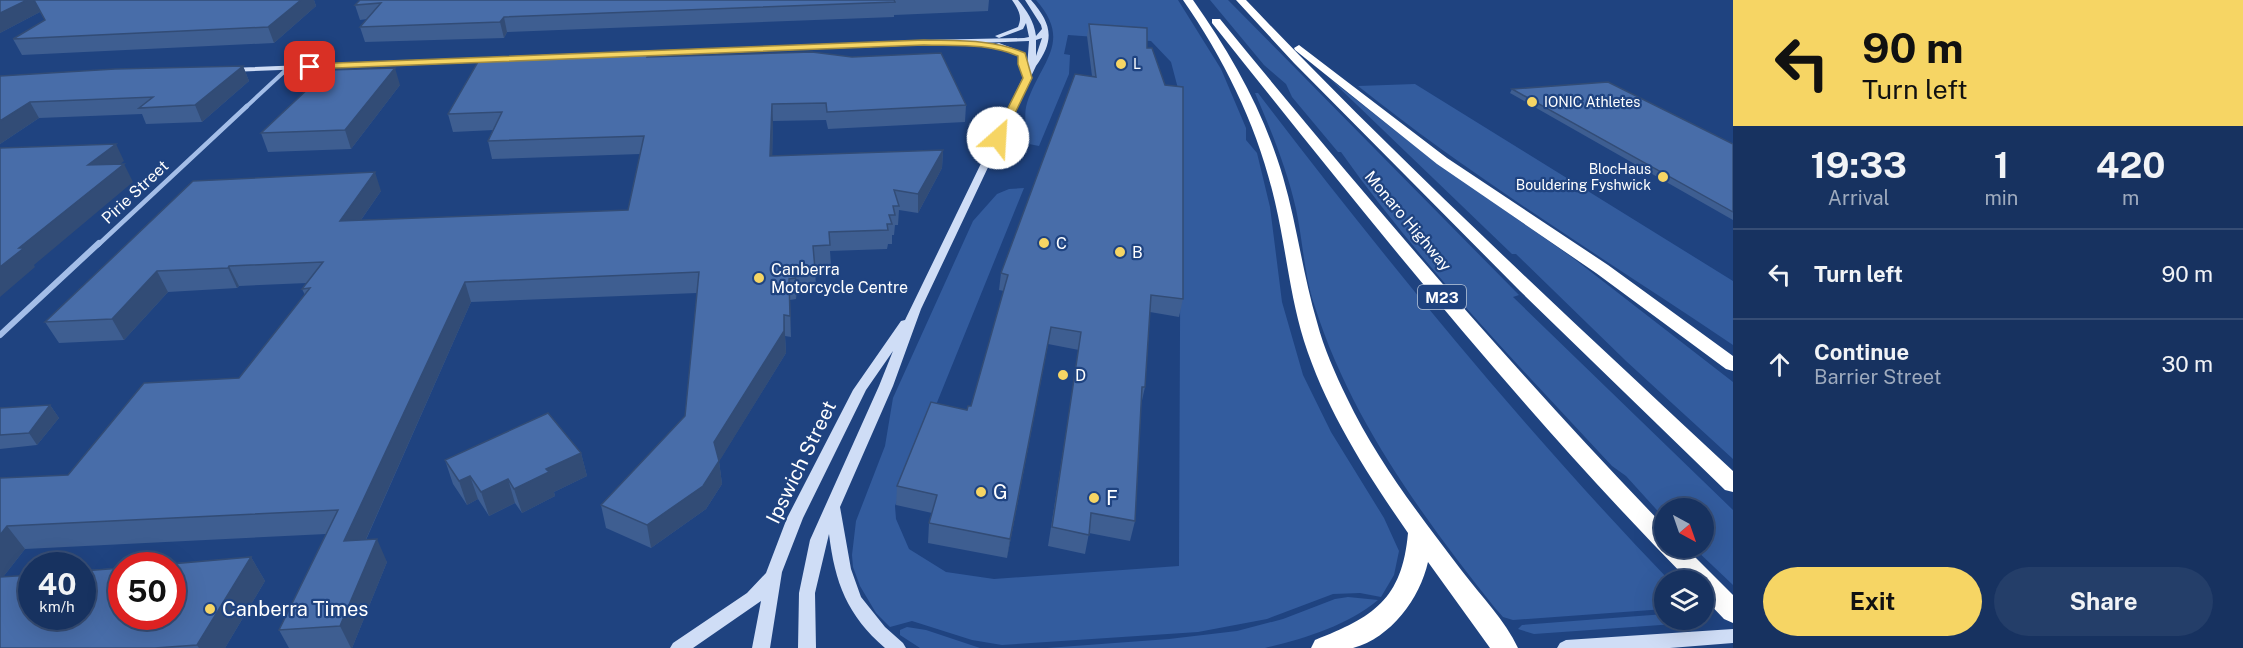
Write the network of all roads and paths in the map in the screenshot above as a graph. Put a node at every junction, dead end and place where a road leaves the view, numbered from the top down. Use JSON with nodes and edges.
{"nodes":[{"id":1,"x":1015,"y":0,"type":"edge"},
{"id":2,"x":1028,"y":0,"type":"edge"},
{"id":3,"x":1188,"y":0,"type":"edge"},
{"id":4,"x":1200,"y":0,"type":"edge"},
{"id":5,"x":1241,"y":0,"type":"edge"},
{"id":6,"x":1022,"y":9,"type":"junction"},
{"id":7,"x":1268,"y":27,"type":"junction"},
{"id":8,"x":1046,"y":28,"type":"junction"},
{"id":9,"x":1034,"y":38,"type":"junction"},
{"id":10,"x":924,"y":42,"type":"junction"},
{"id":11,"x":970,"y":42,"type":"junction"},
{"id":12,"x":1032,"y":66,"type":"junction"},
{"id":13,"x":288,"y":68,"type":"junction"},
{"id":14,"x":224,"y":70,"type":"edge"},
{"id":15,"x":1028,"y":78,"type":"junction"},
{"id":16,"x":915,"y":309,"type":"junction"},
{"id":17,"x":0,"y":335,"type":"edge"},
{"id":18,"x":1733,"y":365,"type":"edge"},
{"id":19,"x":1733,"y":484,"type":"edge"},
{"id":20,"x":832,"y":507,"type":"junction"},
{"id":21,"x":1420,"y":531,"type":"junction"},
{"id":22,"x":1654,"y":531,"type":"edge"},
{"id":23,"x":1681,"y":558,"type":"edge"},
{"id":24,"x":1692,"y":570,"type":"edge"},
{"id":25,"x":774,"y":572,"type":"junction"},
{"id":26,"x":1733,"y":636,"type":"edge"},
{"id":27,"x":680,"y":648,"type":"edge"},
{"id":28,"x":761,"y":648,"type":"edge"},
{"id":29,"x":807,"y":648,"type":"edge"},
{"id":30,"x":897,"y":648,"type":"edge"},
{"id":31,"x":1324,"y":648,"type":"edge"},
{"id":32,"x":1504,"y":648,"type":"edge"},
{"id":33,"x":1566,"y":648,"type":"edge"}],
"edges":[{"from":1,"to":6,"type":"main road","name":"Ipswich Street"},
{"from":2,"to":8,"type":"main road"},
{"from":3,"to":21,"type":"highway"},
{"from":4,"to":22,"type":"highway","name":"Monaro Highway","number":"M23"},
{"from":5,"to":7,"type":"highway","name":"Monaro Highway"},
{"from":6,"to":9,"type":"main road","name":"Ipswich Street"},
{"from":6,"to":10,"type":"main road"},
{"from":7,"to":18,"type":"highway"},
{"from":7,"to":19,"type":"highway","name":"Monaro Highway"},
{"from":8,"to":9,"type":"main road"},
{"from":8,"to":12,"type":"main road","name":"Ipswich Street"},
{"from":9,"to":11,"type":"main road"},
{"from":9,"to":12,"type":"main road","name":"Ipswich Street"},
{"from":10,"to":11,"type":"main road"},
{"from":10,"to":13,"type":"main road"},
{"from":11,"to":15,"type":"main road"},
{"from":12,"to":15,"type":"main road","name":"Ipswich Street"},
{"from":13,"to":14,"type":"main road"},
{"from":13,"to":17,"type":"street","name":"Pirie Street"},
{"from":15,"to":16,"type":"main road","name":"Ipswich Street"},
{"from":16,"to":20,"type":"main road","name":"Ipswich Street"},
{"from":16,"to":25,"type":"main road","name":"Ipswich Street"},
{"from":20,"to":29,"type":"main road","name":"Ipswich Street"},
{"from":20,"to":30,"type":"main road"},
{"from":21,"to":31,"type":"highway"},
{"from":21,"to":32,"type":"highway"},
{"from":23,"to":24,"type":"highway"},
{"from":25,"to":27,"type":"main road"},
{"from":25,"to":28,"type":"main road","name":"Ipswich Street"},
{"from":26,"to":33,"type":"main road"}]}
